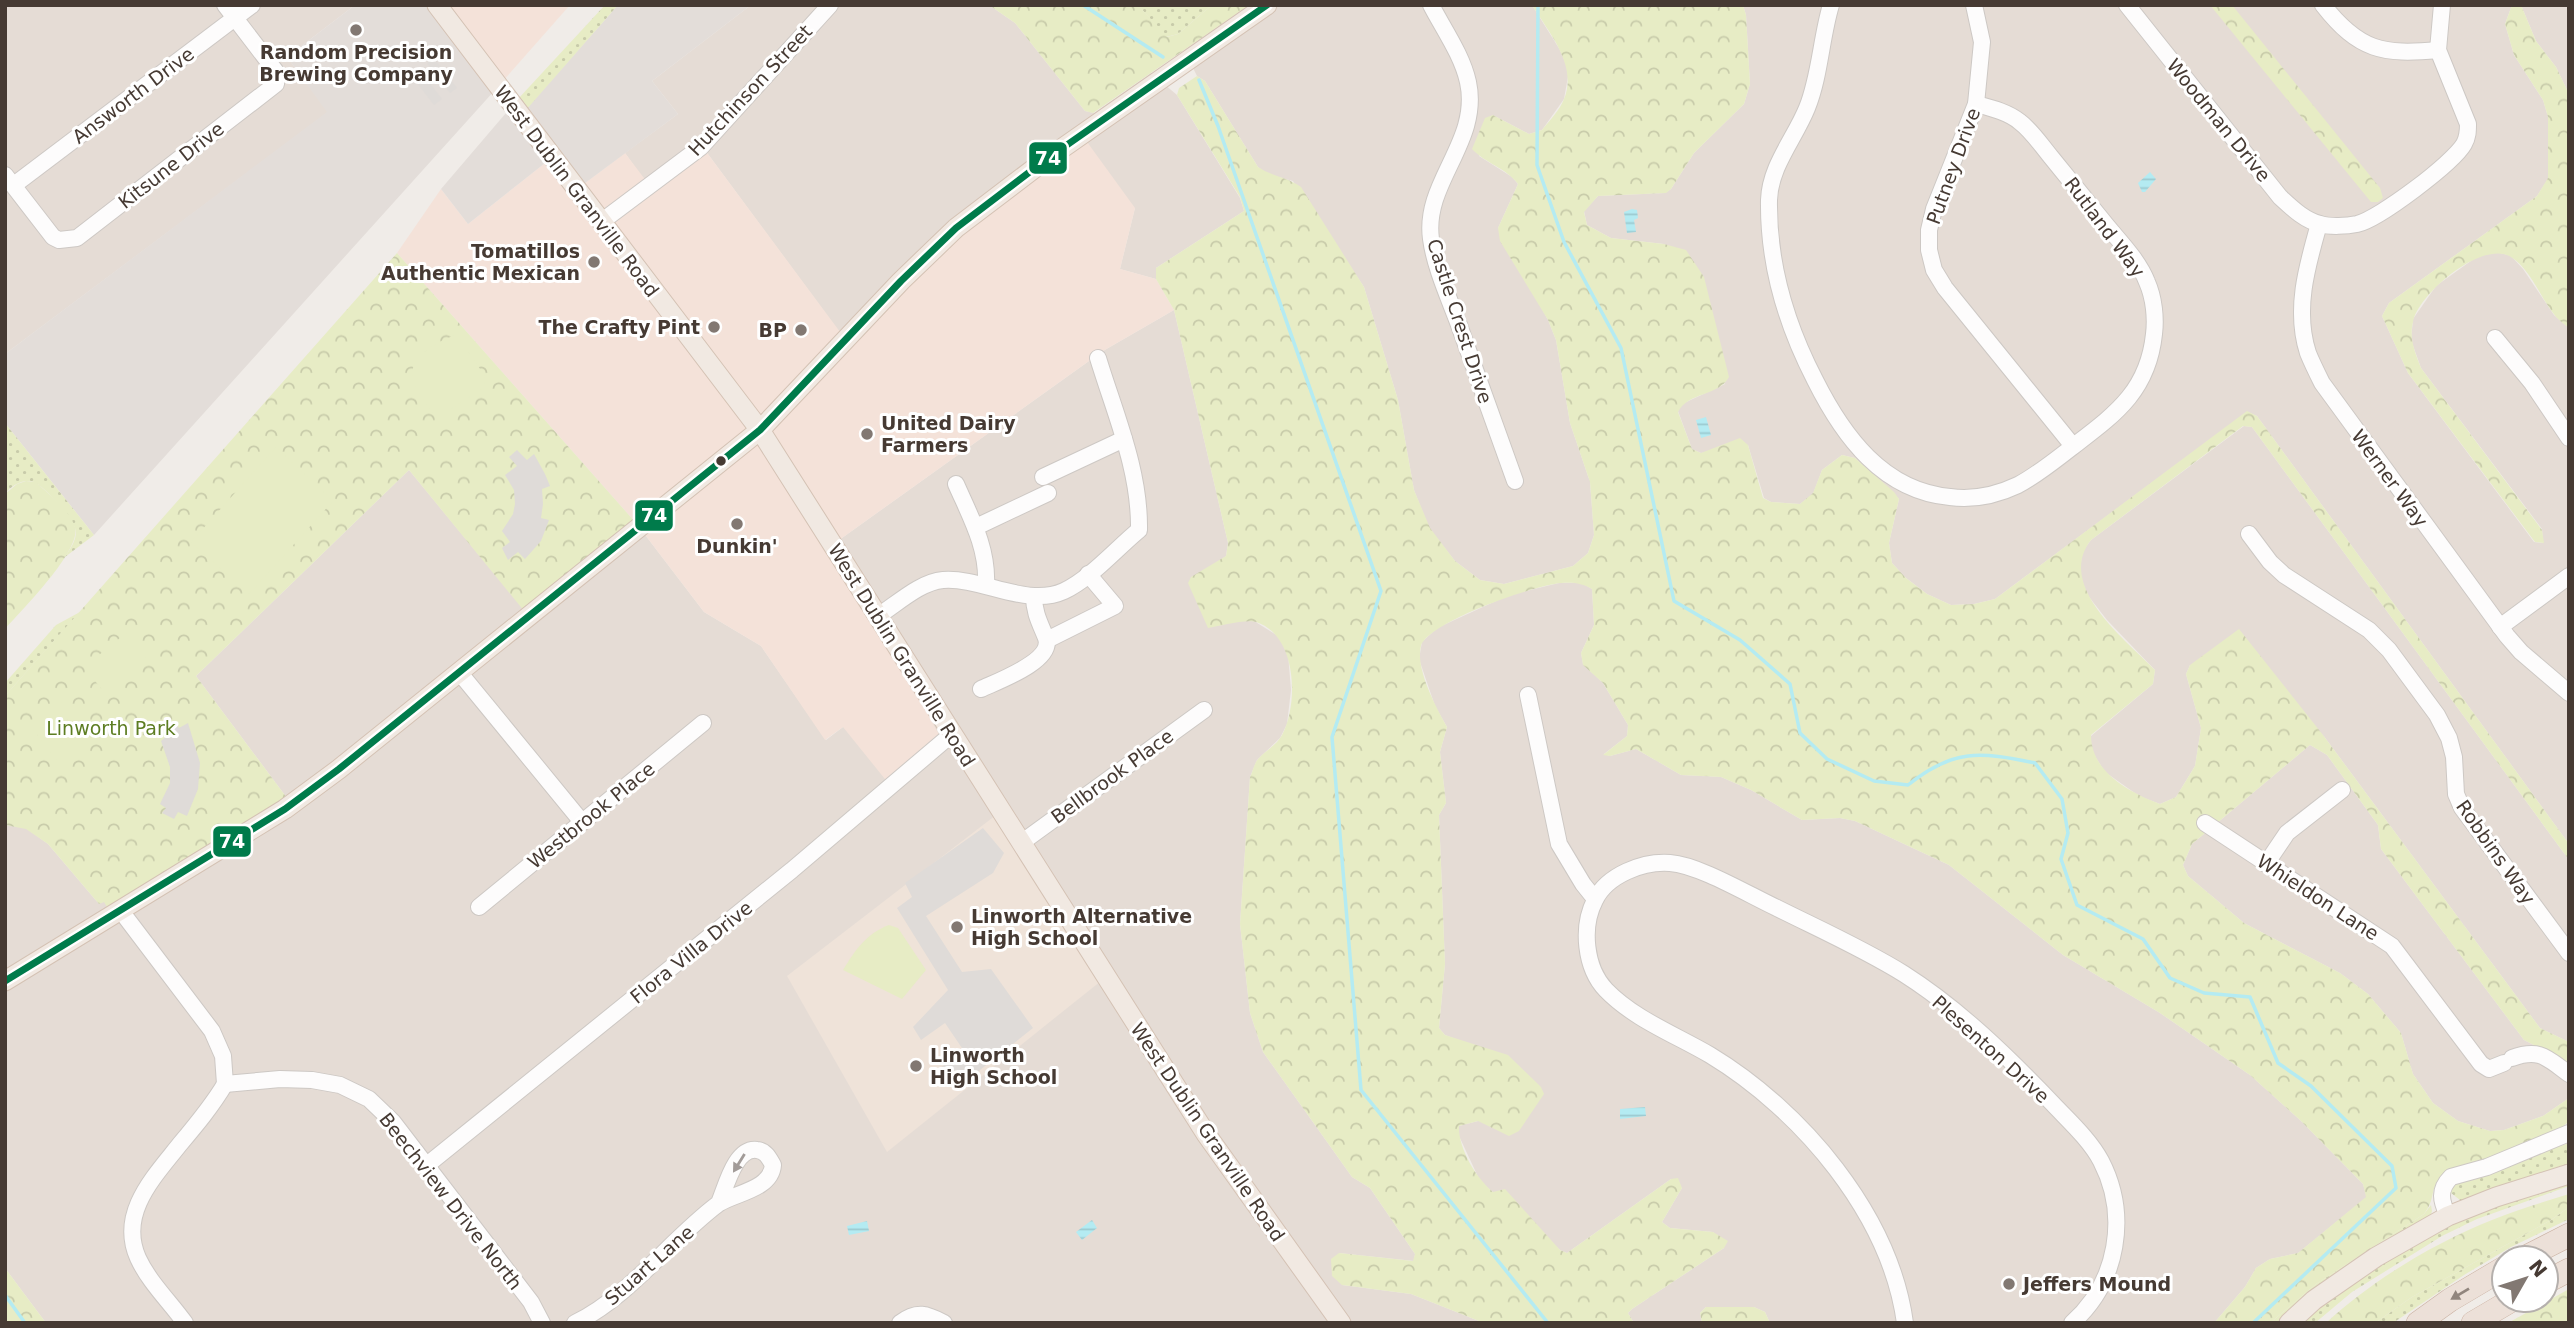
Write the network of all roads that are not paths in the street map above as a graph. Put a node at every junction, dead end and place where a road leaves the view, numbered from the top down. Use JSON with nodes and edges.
{"nodes":[{"id":1,"x":252,"y":5,"type":"edge"},
{"id":2,"x":437,"y":5,"type":"edge"},
{"id":3,"x":830,"y":5,"type":"edge"},
{"id":4,"x":1267,"y":5,"type":"edge"},
{"id":5,"x":1432,"y":5,"type":"edge"},
{"id":6,"x":1831,"y":5,"type":"edge"},
{"id":7,"x":1974,"y":5,"type":"edge"},
{"id":8,"x":2127,"y":5,"type":"edge"},
{"id":9,"x":2323,"y":5,"type":"edge"},
{"id":10,"x":2442,"y":5,"type":"edge"},
{"id":11,"x":230,"y":12,"type":"edge"},
{"id":12,"x":2438,"y":50,"type":"junction"},
{"id":13,"x":1976,"y":104,"type":"junction"},
{"id":14,"x":9,"y":180,"type":"edge"},
{"id":15,"x":601,"y":222,"type":"junction"},
{"id":16,"x":2319,"y":225,"type":"junction"},
{"id":17,"x":2495,"y":338,"type":"dead end"},
{"id":18,"x":1098,"y":358,"type":"dead end"},
{"id":19,"x":760,"y":430,"type":"junction"},
{"id":20,"x":2569,"y":438,"type":"edge"},
{"id":21,"x":1124,"y":439,"type":"junction"},
{"id":22,"x":2073,"y":446,"type":"junction"},
{"id":23,"x":1043,"y":477,"type":"dead end"},
{"id":24,"x":1515,"y":481,"type":"dead end"},
{"id":25,"x":956,"y":484,"type":"dead end"},
{"id":26,"x":1048,"y":493,"type":"dead end"},
{"id":27,"x":976,"y":527,"type":"junction"},
{"id":28,"x":2249,"y":534,"type":"dead end"},
{"id":29,"x":1088,"y":574,"type":"junction"},
{"id":30,"x":2569,"y":576,"type":"edge"},
{"id":31,"x":986,"y":585,"type":"junction"},
{"id":32,"x":1034,"y":596,"type":"junction"},
{"id":33,"x":878,"y":616,"type":"junction"},
{"id":34,"x":2500,"y":627,"type":"junction"},
{"id":35,"x":1047,"y":640,"type":"junction"},
{"id":36,"x":458,"y":673,"type":"junction"},
{"id":37,"x":981,"y":689,"type":"dead end"},
{"id":38,"x":2569,"y":693,"type":"edge"},
{"id":39,"x":1528,"y":695,"type":"dead end"},
{"id":40,"x":1204,"y":710,"type":"dead end"},
{"id":41,"x":703,"y":723,"type":"dead end"},
{"id":42,"x":952,"y":734,"type":"junction"},
{"id":43,"x":2342,"y":790,"type":"dead end"},
{"id":44,"x":582,"y":822,"type":"junction"},
{"id":45,"x":2206,"y":822,"type":"dead end"},
{"id":46,"x":1021,"y":843,"type":"junction"},
{"id":47,"x":2266,"y":864,"type":"junction"},
{"id":48,"x":1595,"y":898,"type":"junction"},
{"id":49,"x":479,"y":907,"type":"dead end"},
{"id":50,"x":121,"y":911,"type":"junction"},
{"id":51,"x":2569,"y":953,"type":"edge"},
{"id":52,"x":5,"y":981,"type":"edge"},
{"id":53,"x":2569,"y":1074,"type":"edge"},
{"id":54,"x":225,"y":1084,"type":"junction"},
{"id":55,"x":2569,"y":1133,"type":"edge"},
{"id":56,"x":427,"y":1165,"type":"junction"},
{"id":57,"x":2569,"y":1174,"type":"edge"},
{"id":58,"x":719,"y":1203,"type":"dead end"},
{"id":59,"x":2448,"y":1216,"type":"junction"},
{"id":60,"x":2569,"y":1235,"type":"edge"},
{"id":61,"x":2551,"y":1244,"type":"edge"},
{"id":62,"x":2490,"y":1276,"type":"edge"},
{"id":63,"x":2490,"y":1313,"type":"edge"},
{"id":64,"x":185,"y":1323,"type":"edge"},
{"id":65,"x":542,"y":1323,"type":"edge"},
{"id":66,"x":575,"y":1323,"type":"edge"},
{"id":67,"x":900,"y":1323,"type":"edge"},
{"id":68,"x":944,"y":1323,"type":"edge"},
{"id":69,"x":1341,"y":1323,"type":"edge"},
{"id":70,"x":1905,"y":1323,"type":"edge"},
{"id":71,"x":2072,"y":1323,"type":"edge"},
{"id":72,"x":2289,"y":1323,"type":"edge"},
{"id":73,"x":2418,"y":1323,"type":"edge"},
{"id":74,"x":2473,"y":1323,"type":"edge"}],
"edges":[{"from":1,"to":11,"type":"street","name":"Answorth Drive"},
{"from":2,"to":15,"type":"main road","name":"West Dublin Granville Road"},
{"from":3,"to":15,"type":"street","name":"Hutchinson Street"},
{"from":4,"to":19,"type":"main road"},
{"from":5,"to":24,"type":"street","name":"Castle Crest Drive"},
{"from":6,"to":22,"type":"street","name":"Rutland Way"},
{"from":7,"to":13,"type":"street","name":"Putney Drive"},
{"from":8,"to":16,"type":"street","name":"Woodman Drive"},
{"from":9,"to":12,"type":"street"},
{"from":10,"to":12,"type":"street"},
{"from":11,"to":14,"type":"street","name":"Answorth Drive"},
{"from":11,"to":14,"type":"street","name":"Kitsune Drive"},
{"from":12,"to":16,"type":"street"},
{"from":13,"to":22,"type":"street","name":"Putney Drive"},
{"from":13,"to":22,"type":"street","name":"Rutland Way"},
{"from":15,"to":19,"type":"main road","name":"West Dublin Granville Road"},
{"from":16,"to":34,"type":"street","name":"Werner Way"},
{"from":17,"to":20,"type":"street"},
{"from":18,"to":21,"type":"street"},
{"from":19,"to":33,"type":"main road","name":"West Dublin Granville Road"},
{"from":19,"to":36,"type":"main road"},
{"from":21,"to":23,"type":"street"},
{"from":21,"to":29,"type":"street"},
{"from":25,"to":27,"type":"street"},
{"from":26,"to":27,"type":"street"},
{"from":27,"to":31,"type":"street"},
{"from":28,"to":51,"type":"street","name":"Robbins Way"},
{"from":29,"to":32,"type":"street"},
{"from":29,"to":35,"type":"street"},
{"from":30,"to":34,"type":"street"},
{"from":31,"to":32,"type":"street"},
{"from":31,"to":33,"type":"street"},
{"from":32,"to":35,"type":"street"},
{"from":33,"to":42,"type":"main road","name":"West Dublin Granville Road"},
{"from":34,"to":38,"type":"street","name":"Werner Way"},
{"from":35,"to":37,"type":"street"},
{"from":36,"to":44,"type":"street"},
{"from":36,"to":50,"type":"main road"},
{"from":39,"to":48,"type":"street"},
{"from":40,"to":46,"type":"street","name":"Bellbrook Place"},
{"from":41,"to":44,"type":"street","name":"Westbrook Place"},
{"from":42,"to":46,"type":"main road","name":"West Dublin Granville Road"},
{"from":42,"to":56,"type":"street","name":"Flora Villa Drive"},
{"from":43,"to":47,"type":"street"},
{"from":44,"to":49,"type":"street","name":"Westbrook Place"},
{"from":45,"to":47,"type":"street","name":"Whieldon Lane"},
{"from":46,"to":69,"type":"main road","name":"West Dublin Granville Road"},
{"from":47,"to":53,"type":"street","name":"Whieldon Lane"},
{"from":48,"to":70,"type":"street"},
{"from":48,"to":71,"type":"street","name":"Plesenton Drive"},
{"from":50,"to":52,"type":"main road"},
{"from":50,"to":54,"type":"street"},
{"from":54,"to":56,"type":"street","name":"Beechview Drive North"},
{"from":54,"to":64,"type":"street"},
{"from":55,"to":59,"type":"street"},
{"from":56,"to":65,"type":"street","name":"Beechview Drive North"},
{"from":57,"to":59,"type":"main road"},
{"from":58,"to":66,"type":"street","name":"Stuart Lane"},
{"from":59,"to":72,"type":"main road"},
{"from":60,"to":61,"type":"highway"},
{"from":62,"to":73,"type":"highway","one_way":true},
{"from":63,"to":74,"type":"highway"},
{"from":67,"to":68,"type":"street"}]}
